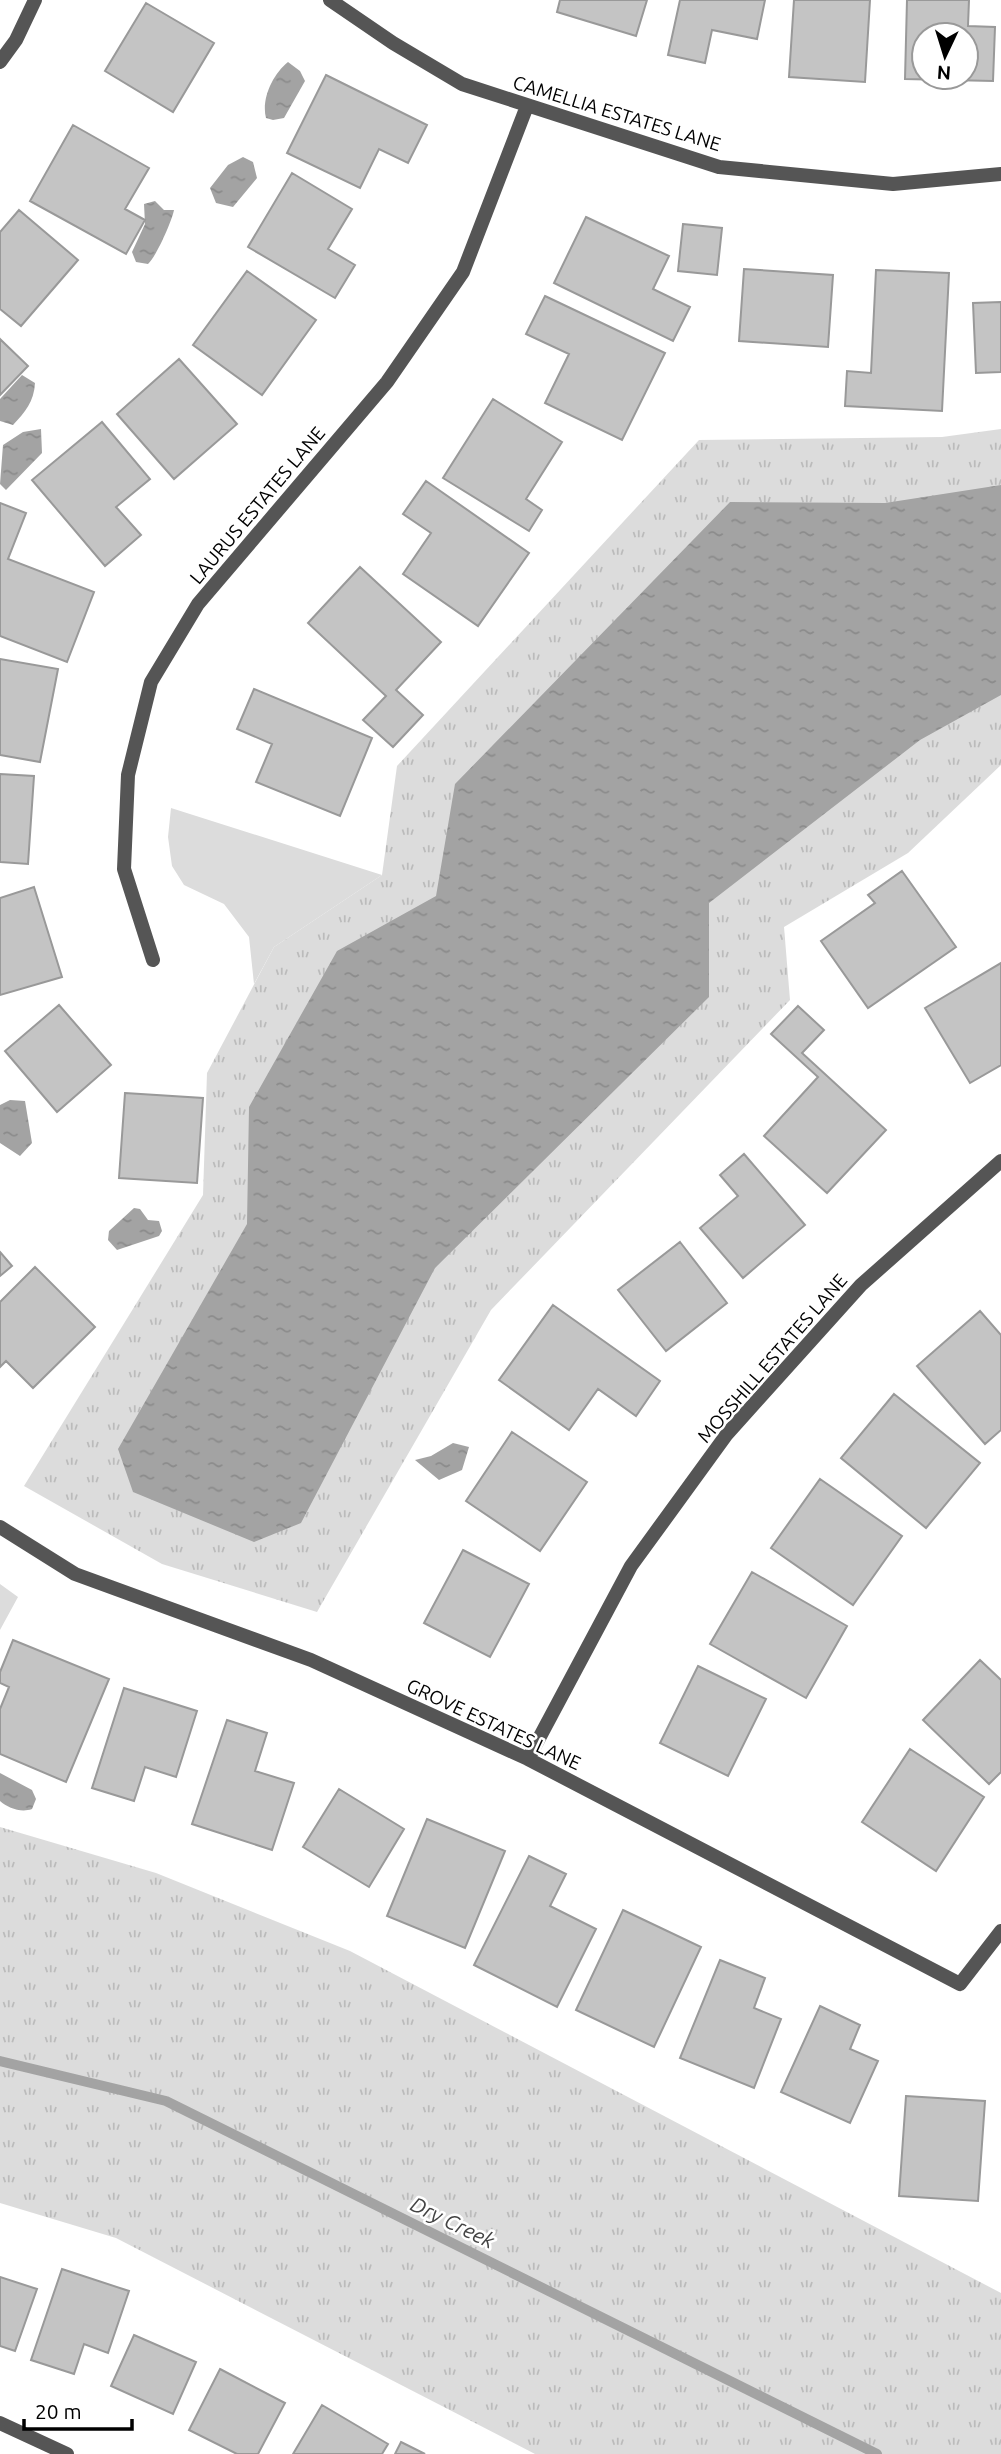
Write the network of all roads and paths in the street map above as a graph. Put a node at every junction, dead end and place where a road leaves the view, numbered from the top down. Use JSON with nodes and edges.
{"nodes":[{"id":1,"x":35,"y":0,"type":"edge"},
{"id":2,"x":330,"y":0,"type":"edge"},
{"id":3,"x":0,"y":62,"type":"edge"},
{"id":4,"x":527,"y":106,"type":"junction"},
{"id":5,"x":1001,"y":174,"type":"edge"},
{"id":6,"x":153,"y":960,"type":"dead end"},
{"id":7,"x":1001,"y":1161,"type":"edge"},
{"id":8,"x":0,"y":1527,"type":"edge"},
{"id":9,"x":528,"y":1759,"type":"junction"},
{"id":10,"x":1001,"y":1930,"type":"edge"},
{"id":11,"x":0,"y":2423,"type":"edge"},
{"id":12,"x":67,"y":2454,"type":"edge"}],
"edges":[{"from":1,"to":3,"type":"street"},
{"from":2,"to":4,"type":"street","name":"CAMELLIA ESTATES LANE"},
{"from":4,"to":5,"type":"street","name":"CAMELLIA ESTATES LANE"},
{"from":4,"to":6,"type":"street","name":"LAURUS ESTATES LANE"},
{"from":7,"to":9,"type":"street","name":"MOSSHILL ESTATES LANE"},
{"from":8,"to":9,"type":"street","name":"GROVE ESTATES LANE"},
{"from":9,"to":10,"type":"street","name":"GROVE ESTATES LANE"},
{"from":11,"to":12,"type":"street"}]}
